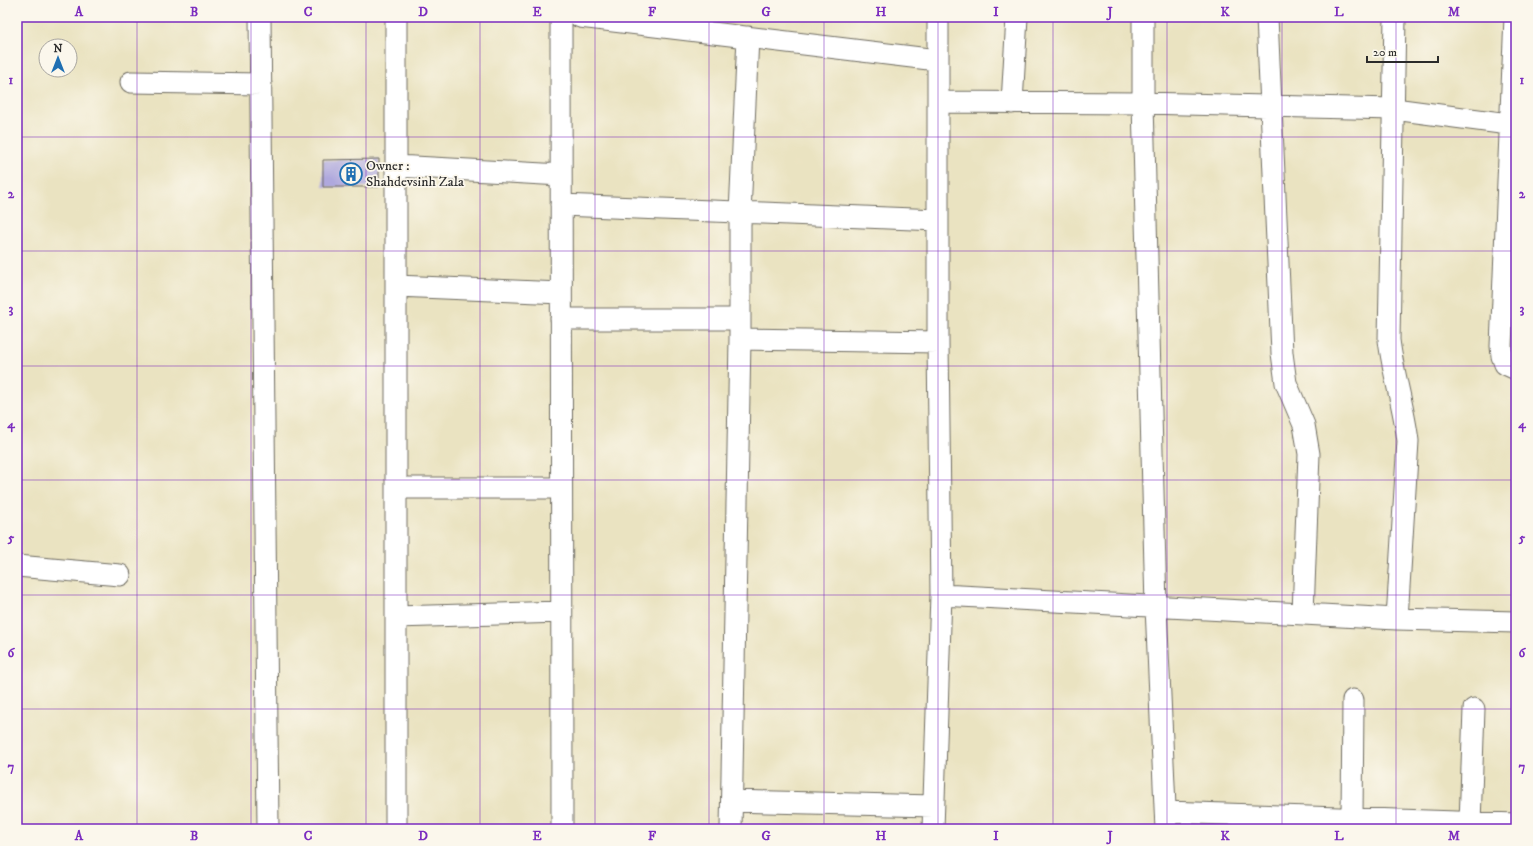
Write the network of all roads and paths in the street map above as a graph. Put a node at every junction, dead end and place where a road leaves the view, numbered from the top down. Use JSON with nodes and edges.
{"nodes":[{"id":1,"x":260,"y":17,"type":"edge"},
{"id":2,"x":396,"y":17,"type":"edge"},
{"id":3,"x":561,"y":17,"type":"edge"},
{"id":4,"x":580,"y":17,"type":"edge"},
{"id":5,"x":938,"y":17,"type":"edge"},
{"id":6,"x":1017,"y":17,"type":"edge"},
{"id":7,"x":1143,"y":17,"type":"edge"},
{"id":8,"x":1267,"y":17,"type":"edge"},
{"id":9,"x":1395,"y":17,"type":"edge"},
{"id":10,"x":1515,"y":17,"type":"edge"},
{"id":11,"x":748,"y":37,"type":"junction"},
{"id":12,"x":937,"y":60,"type":"junction"},
{"id":13,"x":131,"y":82,"type":"dead end"},
{"id":14,"x":261,"y":84,"type":"junction"},
{"id":15,"x":938,"y":102,"type":"junction"},
{"id":16,"x":1012,"y":103,"type":"junction"},
{"id":17,"x":1143,"y":103,"type":"junction"},
{"id":18,"x":1270,"y":107,"type":"junction"},
{"id":19,"x":1394,"y":109,"type":"junction"},
{"id":20,"x":1513,"y":125,"type":"edge"},
{"id":21,"x":396,"y":166,"type":"junction"},
{"id":22,"x":561,"y":174,"type":"junction"},
{"id":23,"x":561,"y":205,"type":"junction"},
{"id":24,"x":740,"y":213,"type":"junction"},
{"id":25,"x":938,"y":220,"type":"junction"},
{"id":26,"x":396,"y":286,"type":"junction"},
{"id":27,"x":561,"y":293,"type":"junction"},
{"id":28,"x":561,"y":319,"type":"junction"},
{"id":29,"x":740,"y":319,"type":"junction"},
{"id":30,"x":740,"y":339,"type":"junction"},
{"id":31,"x":938,"y":342,"type":"junction"},
{"id":32,"x":1516,"y":369,"type":"edge"},
{"id":33,"x":396,"y":488,"type":"junction"},
{"id":34,"x":561,"y":488,"type":"junction"},
{"id":35,"x":17,"y":566,"type":"edge"},
{"id":36,"x":120,"y":575,"type":"dead end"},
{"id":37,"x":941,"y":595,"type":"junction"},
{"id":38,"x":1156,"y":607,"type":"junction"},
{"id":39,"x":561,"y":612,"type":"junction"},
{"id":40,"x":1303,"y":613,"type":"junction"},
{"id":41,"x":396,"y":617,"type":"junction"},
{"id":42,"x":1397,"y":619,"type":"junction"},
{"id":43,"x":1516,"y":622,"type":"edge"},
{"id":44,"x":1353,"y":700,"type":"dead end"},
{"id":45,"x":1474,"y":709,"type":"dead end"},
{"id":46,"x":732,"y":801,"type":"junction"},
{"id":47,"x":934,"y":806,"type":"junction"},
{"id":48,"x":1352,"y":819,"type":"junction"},
{"id":49,"x":1166,"y":821,"type":"edge"},
{"id":50,"x":1470,"y":823,"type":"junction"},
{"id":51,"x":1385,"y":824,"type":"edge"},
{"id":52,"x":1512,"y":826,"type":"edge"},
{"id":53,"x":268,"y":829,"type":"edge"},
{"id":54,"x":396,"y":829,"type":"edge"},
{"id":55,"x":562,"y":829,"type":"edge"},
{"id":56,"x":731,"y":829,"type":"edge"},
{"id":57,"x":933,"y":829,"type":"edge"}],
"edges":[{"from":1,"to":14,"type":"street"},
{"from":2,"to":21,"type":"street"},
{"from":3,"to":22,"type":"street"},
{"from":4,"to":11,"type":"street"},
{"from":5,"to":12,"type":"street"},
{"from":6,"to":16,"type":"street"},
{"from":7,"to":17,"type":"street"},
{"from":8,"to":18,"type":"street"},
{"from":9,"to":19,"type":"street"},
{"from":10,"to":20,"type":"street"},
{"from":11,"to":12,"type":"street"},
{"from":11,"to":24,"type":"street"},
{"from":12,"to":15,"type":"street"},
{"from":13,"to":14,"type":"street"},
{"from":14,"to":53,"type":"street"},
{"from":15,"to":16,"type":"street"},
{"from":15,"to":25,"type":"street"},
{"from":16,"to":17,"type":"street"},
{"from":17,"to":18,"type":"street"},
{"from":17,"to":38,"type":"street"},
{"from":18,"to":19,"type":"street"},
{"from":18,"to":40,"type":"street"},
{"from":19,"to":20,"type":"street"},
{"from":19,"to":42,"type":"street"},
{"from":20,"to":32,"type":"street"},
{"from":21,"to":22,"type":"street"},
{"from":21,"to":26,"type":"street"},
{"from":22,"to":23,"type":"street"},
{"from":23,"to":24,"type":"street"},
{"from":23,"to":27,"type":"street"},
{"from":24,"to":25,"type":"street"},
{"from":24,"to":29,"type":"street"},
{"from":25,"to":31,"type":"street"},
{"from":26,"to":27,"type":"street"},
{"from":26,"to":33,"type":"street"},
{"from":27,"to":28,"type":"street"},
{"from":28,"to":29,"type":"street"},
{"from":28,"to":34,"type":"street"},
{"from":29,"to":30,"type":"street"},
{"from":30,"to":31,"type":"street"},
{"from":30,"to":46,"type":"street"},
{"from":31,"to":37,"type":"street"},
{"from":33,"to":34,"type":"street"},
{"from":33,"to":41,"type":"street"},
{"from":34,"to":39,"type":"street"},
{"from":35,"to":36,"type":"street"},
{"from":37,"to":38,"type":"street"},
{"from":37,"to":47,"type":"street"},
{"from":38,"to":40,"type":"street"},
{"from":38,"to":49,"type":"street"},
{"from":39,"to":41,"type":"street"},
{"from":39,"to":55,"type":"street"},
{"from":40,"to":42,"type":"street"},
{"from":41,"to":54,"type":"street"},
{"from":42,"to":43,"type":"street"},
{"from":44,"to":48,"type":"street"},
{"from":45,"to":50,"type":"street"},
{"from":46,"to":47,"type":"street"},
{"from":46,"to":56,"type":"street"},
{"from":47,"to":57,"type":"street"},
{"from":48,"to":49,"type":"street"},
{"from":48,"to":51,"type":"street"},
{"from":50,"to":51,"type":"street"},
{"from":50,"to":52,"type":"street"}]}
